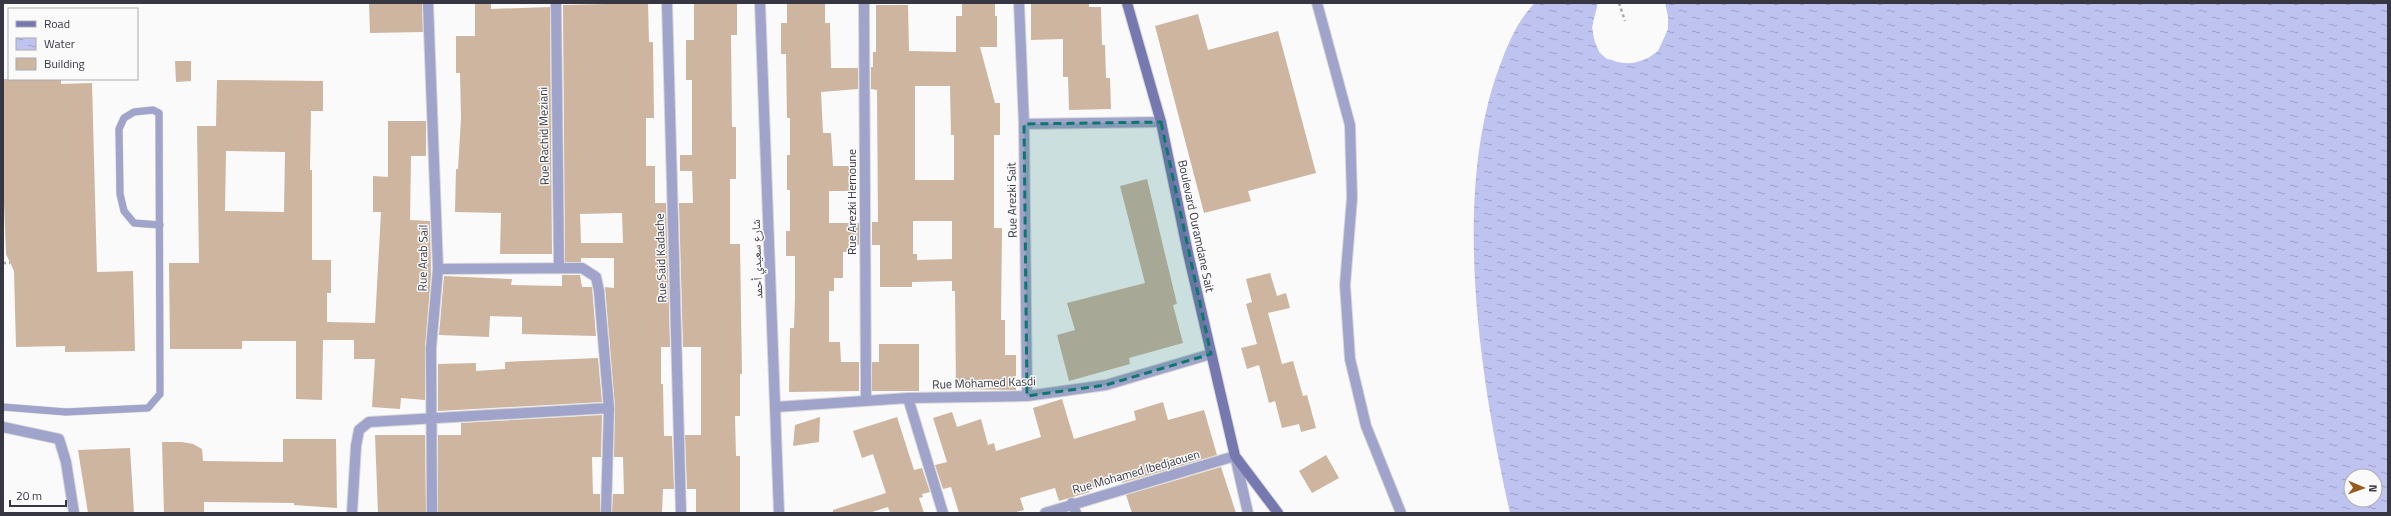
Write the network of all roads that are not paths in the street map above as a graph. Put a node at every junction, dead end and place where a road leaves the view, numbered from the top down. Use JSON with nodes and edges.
{"nodes":[{"id":1,"x":428,"y":3,"type":"edge"},
{"id":2,"x":556,"y":3,"type":"edge"},
{"id":3,"x":667,"y":3,"type":"edge"},
{"id":4,"x":760,"y":3,"type":"edge"},
{"id":5,"x":864,"y":3,"type":"edge"},
{"id":6,"x":1019,"y":3,"type":"edge"},
{"id":7,"x":1127,"y":3,"type":"edge"},
{"id":8,"x":1317,"y":3,"type":"edge"},
{"id":9,"x":1161,"y":122,"type":"junction"},
{"id":10,"x":1024,"y":124,"type":"junction"},
{"id":11,"x":160,"y":225,"type":"junction"},
{"id":12,"x":559,"y":268,"type":"junction"},
{"id":13,"x":438,"y":269,"type":"junction"},
{"id":14,"x":1211,"y":354,"type":"junction"},
{"id":15,"x":1027,"y":396,"type":"junction"},
{"id":16,"x":908,"y":398,"type":"junction"},
{"id":17,"x":866,"y":400,"type":"junction"},
{"id":18,"x":776,"y":407,"type":"junction"},
{"id":19,"x":3,"y":408,"type":"edge"},
{"id":20,"x":609,"y":408,"type":"junction"},
{"id":21,"x":430,"y":419,"type":"junction"},
{"id":22,"x":3,"y":427,"type":"edge"},
{"id":23,"x":1235,"y":456,"type":"junction"},
{"id":24,"x":1074,"y":508,"type":"edge"},
{"id":25,"x":74,"y":513,"type":"edge"},
{"id":26,"x":352,"y":513,"type":"edge"},
{"id":27,"x":432,"y":513,"type":"edge"},
{"id":28,"x":606,"y":513,"type":"edge"},
{"id":29,"x":681,"y":513,"type":"edge"},
{"id":30,"x":779,"y":513,"type":"edge"},
{"id":31,"x":943,"y":513,"type":"edge"},
{"id":32,"x":1045,"y":513,"type":"edge"},
{"id":33,"x":1248,"y":513,"type":"edge"},
{"id":34,"x":1278,"y":513,"type":"edge"},
{"id":35,"x":1401,"y":513,"type":"edge"}],
"edges":[{"from":1,"to":13,"type":"street","name":"Rue Arab Sail"},
{"from":2,"to":12,"type":"street","name":"Rue Rachid Meziani"},
{"from":3,"to":29,"type":"street","name":"Rue Said Kadache"},
{"from":4,"to":18,"type":"street","name":"شارع سعيدي أحمد"},
{"from":5,"to":17,"type":"street","name":"Rue Arezki Hernoune"},
{"from":6,"to":10,"type":"street","name":"Rue Arezki Sait"},
{"from":7,"to":9,"type":"main road","name":"Boulevard Ouramdane Sait"},
{"from":8,"to":35,"type":"street"},
{"from":9,"to":10,"type":"street"},
{"from":9,"to":14,"type":"main road","name":"Boulevard Ouramdane Sait"},
{"from":10,"to":15,"type":"street","name":"Rue Arezki Sait"},
{"from":11,"to":11,"type":"lane"},
{"from":11,"to":19,"type":"lane"},
{"from":12,"to":13,"type":"street"},
{"from":12,"to":20,"type":"street"},
{"from":13,"to":21,"type":"street","name":"Rue Arab Sail"},
{"from":14,"to":15,"type":"street","name":"Rue Mohamed Kasdi"},
{"from":14,"to":23,"type":"main road","name":"Boulevard Ouramdane Sait"},
{"from":15,"to":16,"type":"street","name":"Rue Mohamed Kasdi"},
{"from":16,"to":17,"type":"street","name":"Rue Mohamed Kasdi"},
{"from":16,"to":31,"type":"street"},
{"from":17,"to":18,"type":"street","name":"Rue Mohamed Kasdi"},
{"from":18,"to":30,"type":"street","name":"شارع سعيدي أحمد"},
{"from":20,"to":21,"type":"street"},
{"from":20,"to":28,"type":"street"},
{"from":21,"to":26,"type":"street"},
{"from":21,"to":27,"type":"street","name":"Rue Arab Sail"},
{"from":22,"to":25,"type":"street"},
{"from":23,"to":24,"type":"street","name":"Rue Mohamed Ibedjaouen"},
{"from":23,"to":33,"type":"street"},
{"from":23,"to":34,"type":"main road"},
{"from":24,"to":32,"type":"street","name":"Rue Mohamed Ibedjaouen"}]}
